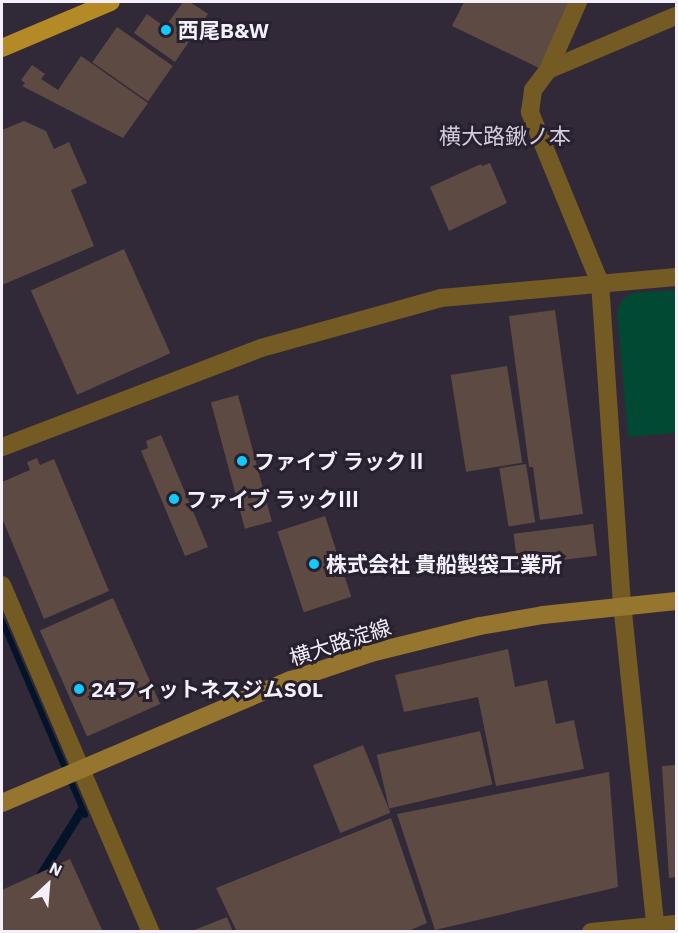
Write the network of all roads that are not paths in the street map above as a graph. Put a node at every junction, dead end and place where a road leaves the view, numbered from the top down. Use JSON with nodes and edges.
{"nodes":[{"id":1,"x":111,"y":2,"type":"edge"},
{"id":2,"x":578,"y":2,"type":"edge"},
{"id":3,"x":676,"y":16,"type":"edge"},
{"id":4,"x":2,"y":48,"type":"edge"},
{"id":5,"x":548,"y":70,"type":"junction"},
{"id":6,"x":676,"y":278,"type":"edge"},
{"id":7,"x":600,"y":283,"type":"junction"},
{"id":8,"x":2,"y":447,"type":"edge"},
{"id":9,"x":2,"y":585,"type":"edge"},
{"id":10,"x":676,"y":601,"type":"edge"},
{"id":11,"x":622,"y":605,"type":"junction"},
{"id":12,"x":81,"y":768,"type":"junction"},
{"id":13,"x":2,"y":803,"type":"edge"},
{"id":14,"x":676,"y":924,"type":"edge"},
{"id":15,"x":656,"y":929,"type":"edge"},
{"id":16,"x":152,"y":932,"type":"edge"},
{"id":17,"x":591,"y":932,"type":"edge"}],
"edges":[{"from":1,"to":4,"type":"main road"},
{"from":2,"to":5,"type":"street"},
{"from":3,"to":5,"type":"street"},
{"from":5,"to":7,"type":"street"},
{"from":6,"to":7,"type":"street"},
{"from":7,"to":8,"type":"street"},
{"from":7,"to":11,"type":"street"},
{"from":9,"to":12,"type":"street"},
{"from":10,"to":11,"type":"street","name":"横大路淀線"},
{"from":11,"to":12,"type":"street","name":"横大路淀線"},
{"from":11,"to":15,"type":"street"},
{"from":12,"to":13,"type":"street","name":"横大路淀線"},
{"from":12,"to":16,"type":"street"},
{"from":14,"to":15,"type":"street"},
{"from":15,"to":17,"type":"street"}]}
